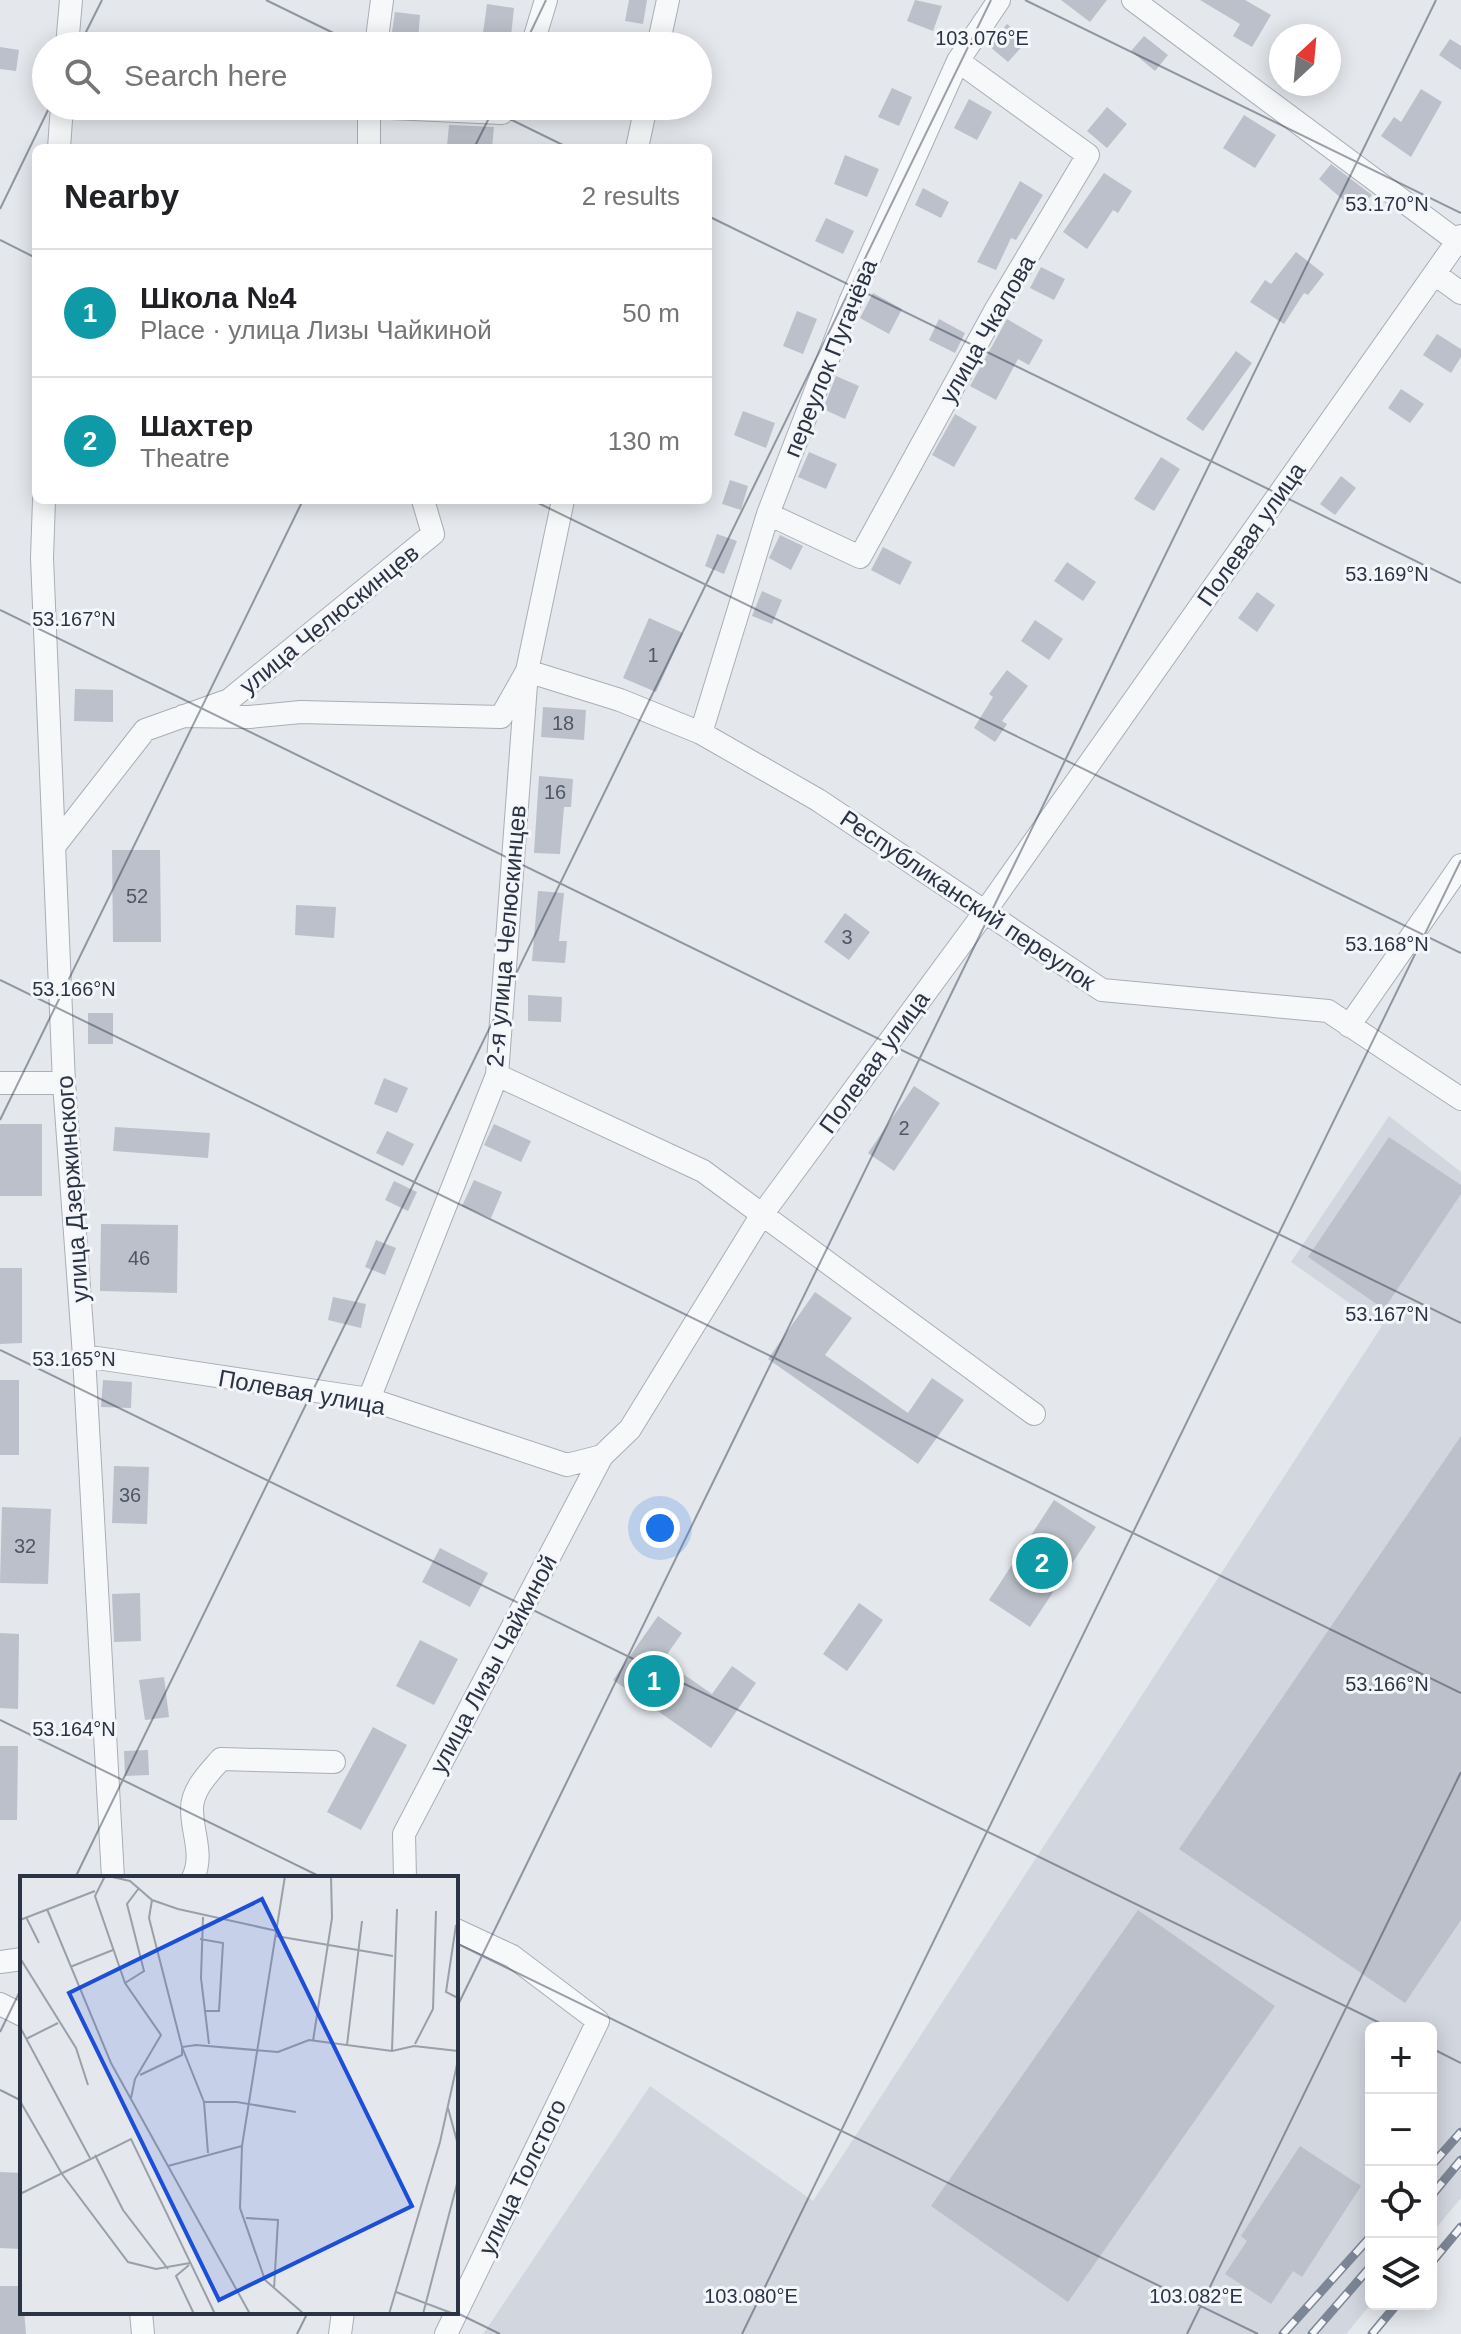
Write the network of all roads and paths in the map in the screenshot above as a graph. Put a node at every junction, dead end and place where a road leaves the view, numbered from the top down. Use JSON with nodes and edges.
{"nodes":[{"id":1,"x":71,"y":0,"type":"edge"},
{"id":2,"x":382,"y":0,"type":"edge"},
{"id":3,"x":546,"y":0,"type":"edge"},
{"id":4,"x":668,"y":0,"type":"edge"},
{"id":5,"x":999,"y":0,"type":"edge"},
{"id":6,"x":1133,"y":0,"type":"edge"},
{"id":7,"x":68,"y":32,"type":"edge"},
{"id":8,"x":378,"y":32,"type":"edge"},
{"id":9,"x":536,"y":32,"type":"edge"},
{"id":10,"x":661,"y":32,"type":"edge"},
{"id":11,"x":958,"y":61,"type":"junction"},
{"id":12,"x":61,"y":120,"type":"edge"},
{"id":13,"x":369,"y":120,"type":"edge"},
{"id":14,"x":643,"y":120,"type":"edge"},
{"id":15,"x":59,"y":144,"type":"edge"},
{"id":16,"x":369,"y":144,"type":"edge"},
{"id":17,"x":638,"y":144,"type":"edge"},
{"id":18,"x":1459,"y":239,"type":"edge"},
{"id":19,"x":1435,"y":274,"type":"junction"},
{"id":20,"x":1461,"y":293,"type":"edge"},
{"id":21,"x":44,"y":504,"type":"edge"},
{"id":22,"x":424,"y":504,"type":"edge"},
{"id":23,"x":562,"y":504,"type":"edge"},
{"id":24,"x":768,"y":514,"type":"junction"},
{"id":25,"x":527,"y":671,"type":"junction"},
{"id":26,"x":183,"y":716,"type":"junction"},
{"id":27,"x":701,"y":733,"type":"junction"},
{"id":28,"x":56,"y":844,"type":"junction"},
{"id":29,"x":1461,"y":865,"type":"edge"},
{"id":30,"x":984,"y":913,"type":"junction"},
{"id":31,"x":1349,"y":1026,"type":"junction"},
{"id":32,"x":497,"y":1075,"type":"junction"},
{"id":33,"x":0,"y":1083,"type":"edge"},
{"id":34,"x":64,"y":1083,"type":"junction"},
{"id":35,"x":1461,"y":1099,"type":"edge"},
{"id":36,"x":761,"y":1216,"type":"junction"},
{"id":37,"x":84,"y":1356,"type":"junction"},
{"id":38,"x":369,"y":1399,"type":"junction"},
{"id":39,"x":1034,"y":1414,"type":"dead end"},
{"id":40,"x":602,"y":1456,"type":"junction"},
{"id":41,"x":334,"y":1762,"type":"dead end"},
{"id":42,"x":113,"y":1876,"type":"edge"},
{"id":43,"x":194,"y":1876,"type":"edge"},
{"id":44,"x":405,"y":1876,"type":"edge"},
{"id":45,"x":458,"y":1931,"type":"edge"},
{"id":46,"x":20,"y":1959,"type":"edge"},
{"id":47,"x":0,"y":1962,"type":"edge"},
{"id":48,"x":0,"y":2004,"type":"edge"},
{"id":49,"x":20,"y":2014,"type":"edge"},
{"id":50,"x":458,"y":2309,"type":"edge"},
{"id":51,"x":141,"y":2314,"type":"edge"},
{"id":52,"x":343,"y":2314,"type":"edge"},
{"id":53,"x":456,"y":2314,"type":"edge"},
{"id":54,"x":143,"y":2334,"type":"edge"},
{"id":55,"x":340,"y":2334,"type":"edge"},
{"id":56,"x":446,"y":2334,"type":"edge"}],
"edges":[{"from":1,"to":7,"type":"street"},
{"from":2,"to":8,"type":"street"},
{"from":3,"to":9,"type":"street"},
{"from":4,"to":10,"type":"street"},
{"from":5,"to":11,"type":"street","name":"переулок Пугачёва"},
{"from":6,"to":18,"type":"street"},
{"from":11,"to":24,"type":"street","name":"переулок Пугачёва"},
{"from":11,"to":24,"type":"street","name":"улица Чкалова"},
{"from":12,"to":15,"type":"street"},
{"from":13,"to":16,"type":"street"},
{"from":14,"to":17,"type":"street"},
{"from":18,"to":19,"type":"street","name":"Полевая улица"},
{"from":19,"to":20,"type":"street"},
{"from":19,"to":30,"type":"street","name":"Полевая улица"},
{"from":21,"to":28,"type":"street","name":"улица Дзержинского"},
{"from":22,"to":26,"type":"street","name":"улица Челюскинцев"},
{"from":23,"to":25,"type":"street","name":"2-я улица Челюскинцев"},
{"from":24,"to":27,"type":"street","name":"переулок Пугачёва"},
{"from":25,"to":26,"type":"street"},
{"from":25,"to":27,"type":"street","name":"Республиканский переулок"},
{"from":25,"to":32,"type":"street","name":"2-я улица Челюскинцев"},
{"from":26,"to":28,"type":"street","name":"улица Челюскинцев"},
{"from":27,"to":30,"type":"street","name":"Республиканский переулок"},
{"from":28,"to":34,"type":"street","name":"улица Дзержинского"},
{"from":29,"to":31,"type":"street"},
{"from":30,"to":31,"type":"street","name":"Республиканский переулок"},
{"from":30,"to":36,"type":"street","name":"Полевая улица"},
{"from":31,"to":35,"type":"street","name":"Республиканский переулок"},
{"from":32,"to":36,"type":"street"},
{"from":32,"to":38,"type":"street","name":"2-я улица Челюскинцев"},
{"from":33,"to":34,"type":"street"},
{"from":34,"to":37,"type":"street","name":"улица Дзержинского"},
{"from":36,"to":39,"type":"street"},
{"from":36,"to":40,"type":"street","name":"Полевая улица"},
{"from":37,"to":38,"type":"street","name":"Полевая улица"},
{"from":37,"to":42,"type":"street","name":"улица Дзержинского"},
{"from":38,"to":40,"type":"street","name":"Полевая улица"},
{"from":40,"to":44,"type":"street","name":"улица Лизы Чайкиной"},
{"from":41,"to":43,"type":"street"},
{"from":45,"to":50,"type":"street","name":"улица Толстого"},
{"from":46,"to":47,"type":"street"},
{"from":48,"to":49,"type":"street"},
{"from":51,"to":54,"type":"street"},
{"from":52,"to":55,"type":"street"},
{"from":53,"to":56,"type":"street","name":"улица Толстого"}]}
